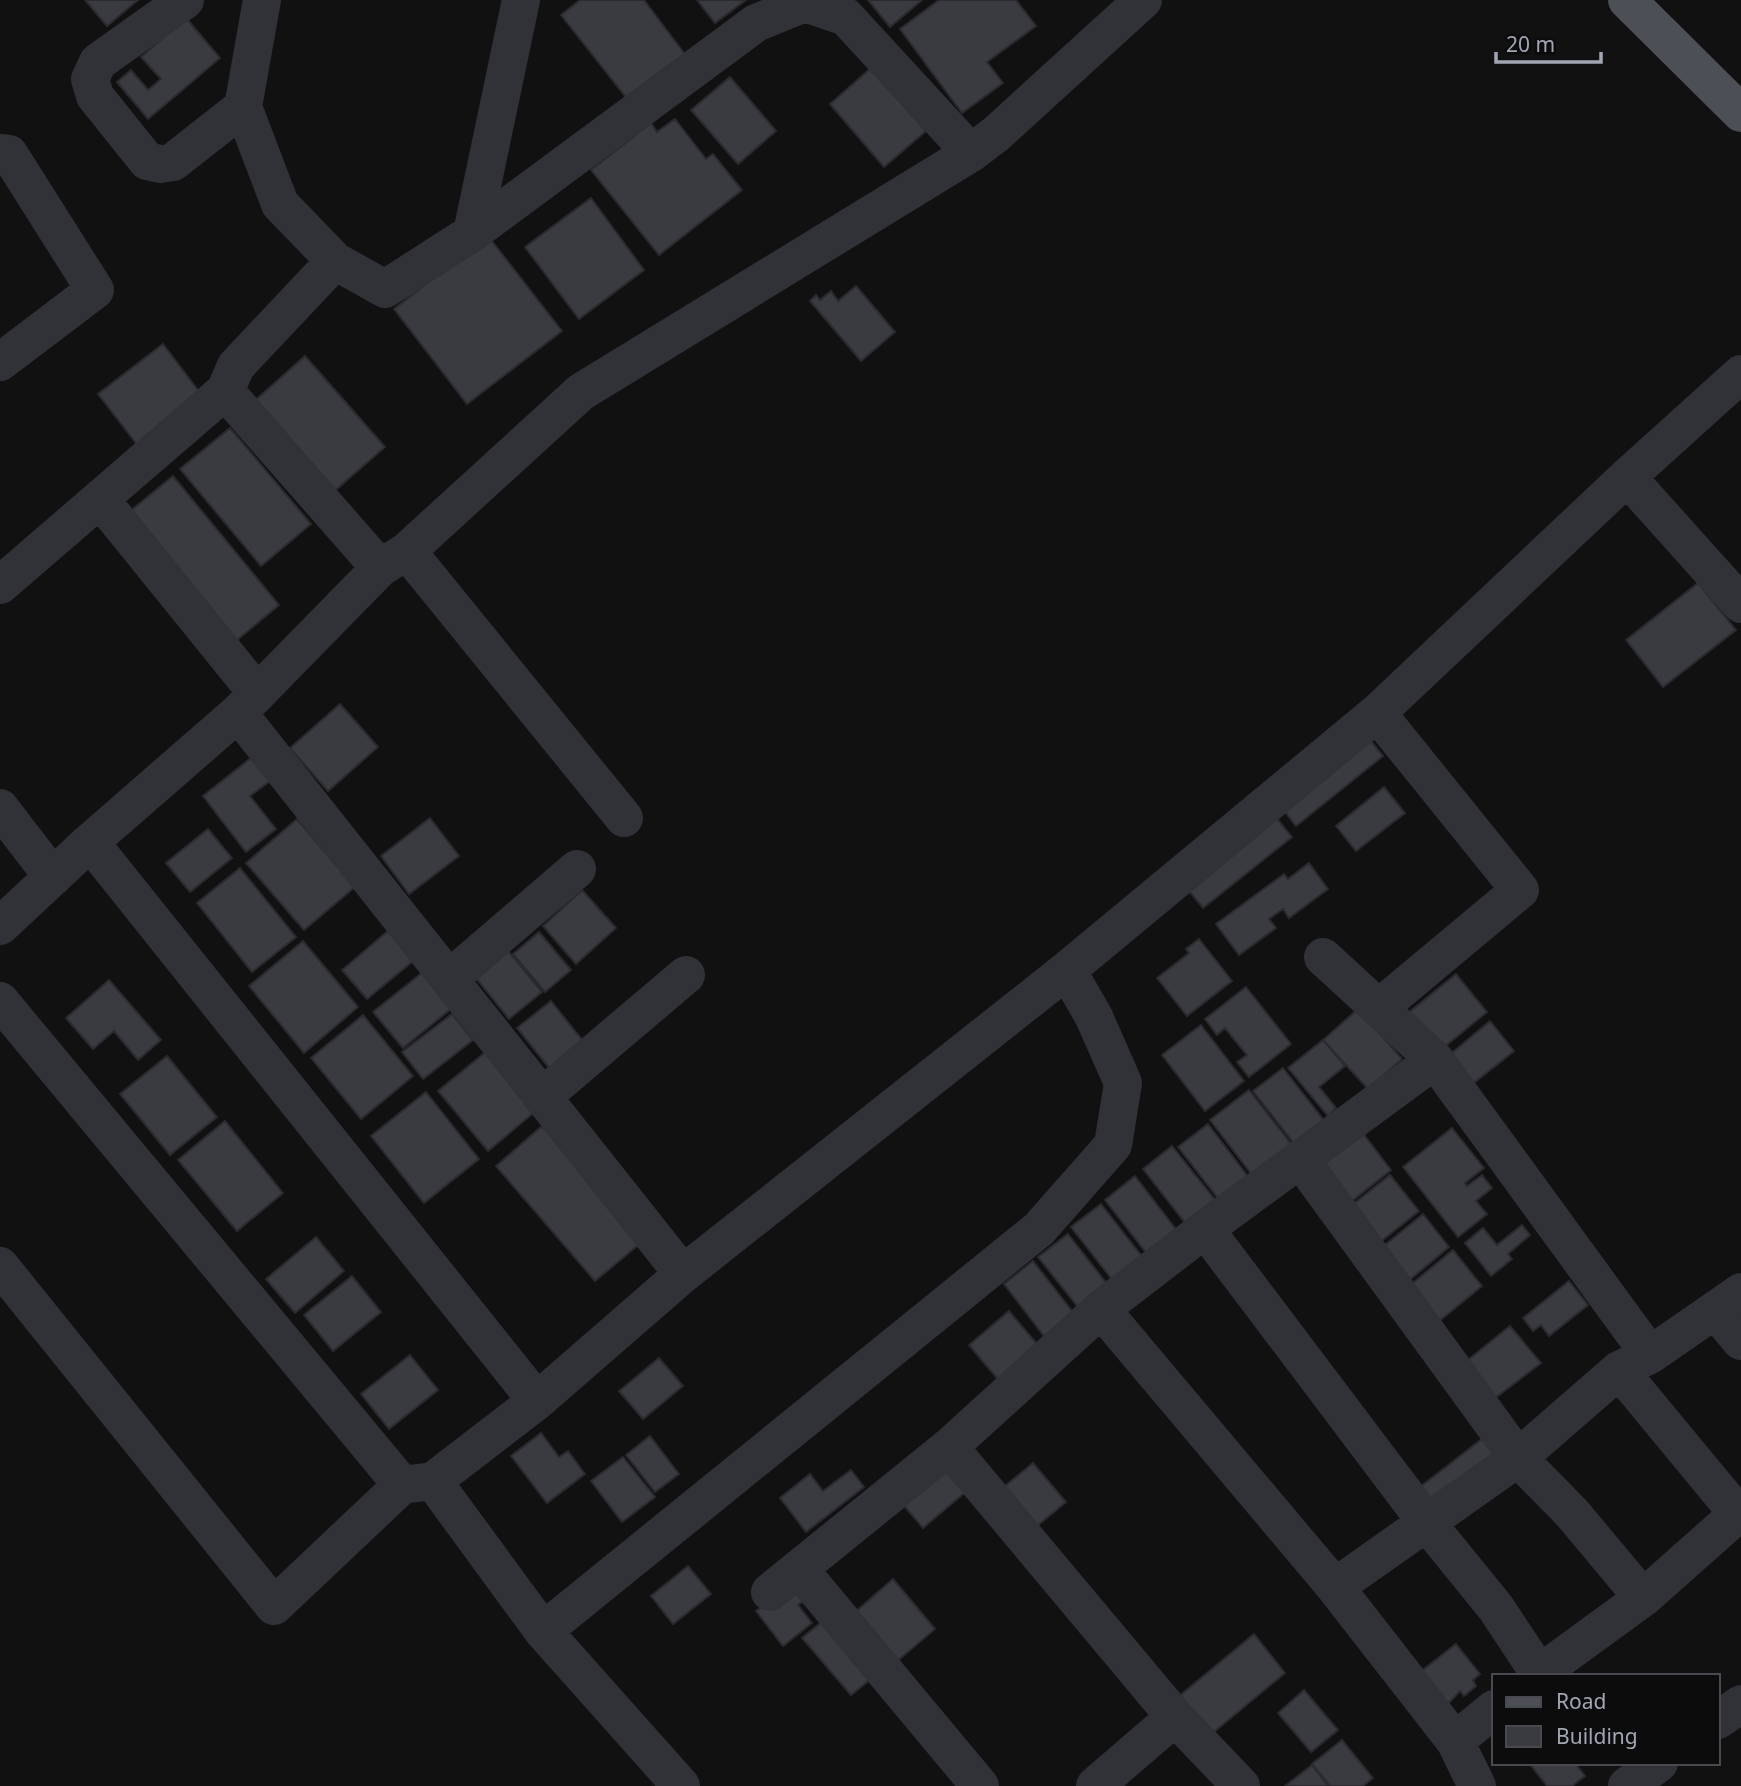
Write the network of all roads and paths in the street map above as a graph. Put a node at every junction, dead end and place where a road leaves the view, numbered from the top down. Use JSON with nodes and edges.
{"nodes":[{"id":1,"x":185,"y":0,"type":"edge"},
{"id":2,"x":262,"y":0,"type":"edge"},
{"id":3,"x":521,"y":0,"type":"edge"},
{"id":4,"x":1143,"y":0,"type":"edge"},
{"id":5,"x":1627,"y":0,"type":"edge"},
{"id":6,"x":243,"y":107,"type":"junction"},
{"id":7,"x":1741,"y":113,"type":"edge"},
{"id":8,"x":0,"y":153,"type":"edge"},
{"id":9,"x":971,"y":153,"type":"junction"},
{"id":10,"x":472,"y":233,"type":"junction"},
{"id":11,"x":335,"y":261,"type":"junction"},
{"id":12,"x":0,"y":362,"type":"edge"},
{"id":13,"x":1741,"y":374,"type":"edge"},
{"id":14,"x":225,"y":391,"type":"junction"},
{"id":15,"x":1627,"y":477,"type":"junction"},
{"id":16,"x":100,"y":499,"type":"junction"},
{"id":17,"x":394,"y":560,"type":"junction"},
{"id":18,"x":0,"y":585,"type":"edge"},
{"id":19,"x":1741,"y":604,"type":"edge"},
{"id":20,"x":248,"y":703,"type":"junction"},
{"id":21,"x":1377,"y":713,"type":"junction"},
{"id":22,"x":0,"y":808,"type":"edge"},
{"id":23,"x":624,"y":818,"type":"dead end"},
{"id":24,"x":90,"y":842,"type":"junction"},
{"id":25,"x":577,"y":869,"type":"dead end"},
{"id":26,"x":53,"y":877,"type":"junction"},
{"id":27,"x":0,"y":926,"type":"edge"},
{"id":28,"x":1323,"y":957,"type":"dead end"},
{"id":29,"x":1067,"y":970,"type":"junction"},
{"id":30,"x":687,"y":975,"type":"dead end"},
{"id":31,"x":449,"y":979,"type":"junction"},
{"id":32,"x":0,"y":1001,"type":"edge"},
{"id":33,"x":1380,"y":1007,"type":"junction"},
{"id":34,"x":1435,"y":1060,"type":"junction"},
{"id":35,"x":542,"y":1097,"type":"junction"},
{"id":36,"x":1301,"y":1160,"type":"junction"},
{"id":37,"x":1205,"y":1229,"type":"junction"},
{"id":38,"x":0,"y":1266,"type":"edge"},
{"id":39,"x":683,"y":1274,"type":"junction"},
{"id":40,"x":1728,"y":1301,"type":"edge"},
{"id":41,"x":1101,"y":1309,"type":"junction"},
{"id":42,"x":1741,"y":1341,"type":"edge"},
{"id":43,"x":1635,"y":1362,"type":"junction"},
{"id":44,"x":537,"y":1401,"type":"junction"},
{"id":45,"x":949,"y":1447,"type":"junction"},
{"id":46,"x":1518,"y":1458,"type":"junction"},
{"id":47,"x":417,"y":1483,"type":"junction"},
{"id":48,"x":1740,"y":1512,"type":"edge"},
{"id":49,"x":1427,"y":1523,"type":"junction"},
{"id":50,"x":1335,"y":1587,"type":"junction"},
{"id":51,"x":1643,"y":1598,"type":"junction"},
{"id":52,"x":542,"y":1631,"type":"junction"},
{"id":53,"x":1536,"y":1674,"type":"edge"},
{"id":54,"x":1538,"y":1674,"type":"edge"},
{"id":55,"x":1741,"y":1704,"type":"edge"},
{"id":56,"x":1492,"y":1711,"type":"edge"},
{"id":57,"x":1175,"y":1717,"type":"junction"},
{"id":58,"x":1720,"y":1719,"type":"edge"},
{"id":59,"x":1455,"y":1741,"type":"junction"},
{"id":60,"x":1656,"y":1765,"type":"edge"},
{"id":61,"x":681,"y":1786,"type":"edge"},
{"id":62,"x":980,"y":1786,"type":"edge"},
{"id":63,"x":1095,"y":1786,"type":"edge"},
{"id":64,"x":1241,"y":1786,"type":"edge"},
{"id":65,"x":1476,"y":1786,"type":"edge"},
{"id":66,"x":1627,"y":1786,"type":"edge"}],
"edges":[{"from":1,"to":6,"type":"street"},
{"from":2,"to":6,"type":"street"},
{"from":3,"to":10,"type":"street"},
{"from":4,"to":9,"type":"street"},
{"from":5,"to":7,"type":"main road"},
{"from":6,"to":11,"type":"street"},
{"from":8,"to":12,"type":"street"},
{"from":9,"to":10,"type":"street"},
{"from":9,"to":17,"type":"street"},
{"from":10,"to":11,"type":"street"},
{"from":11,"to":14,"type":"street"},
{"from":13,"to":15,"type":"street"},
{"from":14,"to":16,"type":"street"},
{"from":14,"to":17,"type":"street"},
{"from":15,"to":19,"type":"street"},
{"from":15,"to":21,"type":"street"},
{"from":16,"to":18,"type":"street"},
{"from":16,"to":20,"type":"street"},
{"from":17,"to":20,"type":"street"},
{"from":17,"to":23,"type":"street"},
{"from":20,"to":24,"type":"street"},
{"from":20,"to":31,"type":"street"},
{"from":21,"to":29,"type":"street"},
{"from":21,"to":33,"type":"street"},
{"from":22,"to":26,"type":"street"},
{"from":24,"to":26,"type":"street"},
{"from":24,"to":44,"type":"street"},
{"from":25,"to":31,"type":"street"},
{"from":26,"to":27,"type":"street"},
{"from":28,"to":33,"type":"street"},
{"from":29,"to":39,"type":"street"},
{"from":29,"to":52,"type":"street"},
{"from":30,"to":35,"type":"street"},
{"from":31,"to":35,"type":"street"},
{"from":32,"to":47,"type":"street"},
{"from":33,"to":34,"type":"street"},
{"from":34,"to":36,"type":"street"},
{"from":34,"to":43,"type":"street"},
{"from":35,"to":39,"type":"street"},
{"from":36,"to":37,"type":"street"},
{"from":36,"to":46,"type":"street"},
{"from":37,"to":41,"type":"street"},
{"from":37,"to":49,"type":"street"},
{"from":38,"to":47,"type":"street"},
{"from":39,"to":44,"type":"street"},
{"from":40,"to":42,"type":"street"},
{"from":40,"to":43,"type":"street"},
{"from":41,"to":45,"type":"street"},
{"from":41,"to":50,"type":"street"},
{"from":43,"to":46,"type":"street"},
{"from":43,"to":48,"type":"street"},
{"from":44,"to":47,"type":"street"},
{"from":45,"to":57,"type":"street"},
{"from":45,"to":62,"type":"street"},
{"from":46,"to":49,"type":"street"},
{"from":46,"to":51,"type":"street"},
{"from":47,"to":52,"type":"street"},
{"from":48,"to":51,"type":"street"},
{"from":49,"to":50,"type":"street"},
{"from":49,"to":53,"type":"street"},
{"from":50,"to":59,"type":"street"},
{"from":51,"to":54,"type":"street"},
{"from":52,"to":61,"type":"street"},
{"from":55,"to":58,"type":"street"},
{"from":56,"to":59,"type":"street"},
{"from":57,"to":63,"type":"street"},
{"from":57,"to":64,"type":"street"},
{"from":59,"to":65,"type":"street"},
{"from":60,"to":66,"type":"street"}]}
